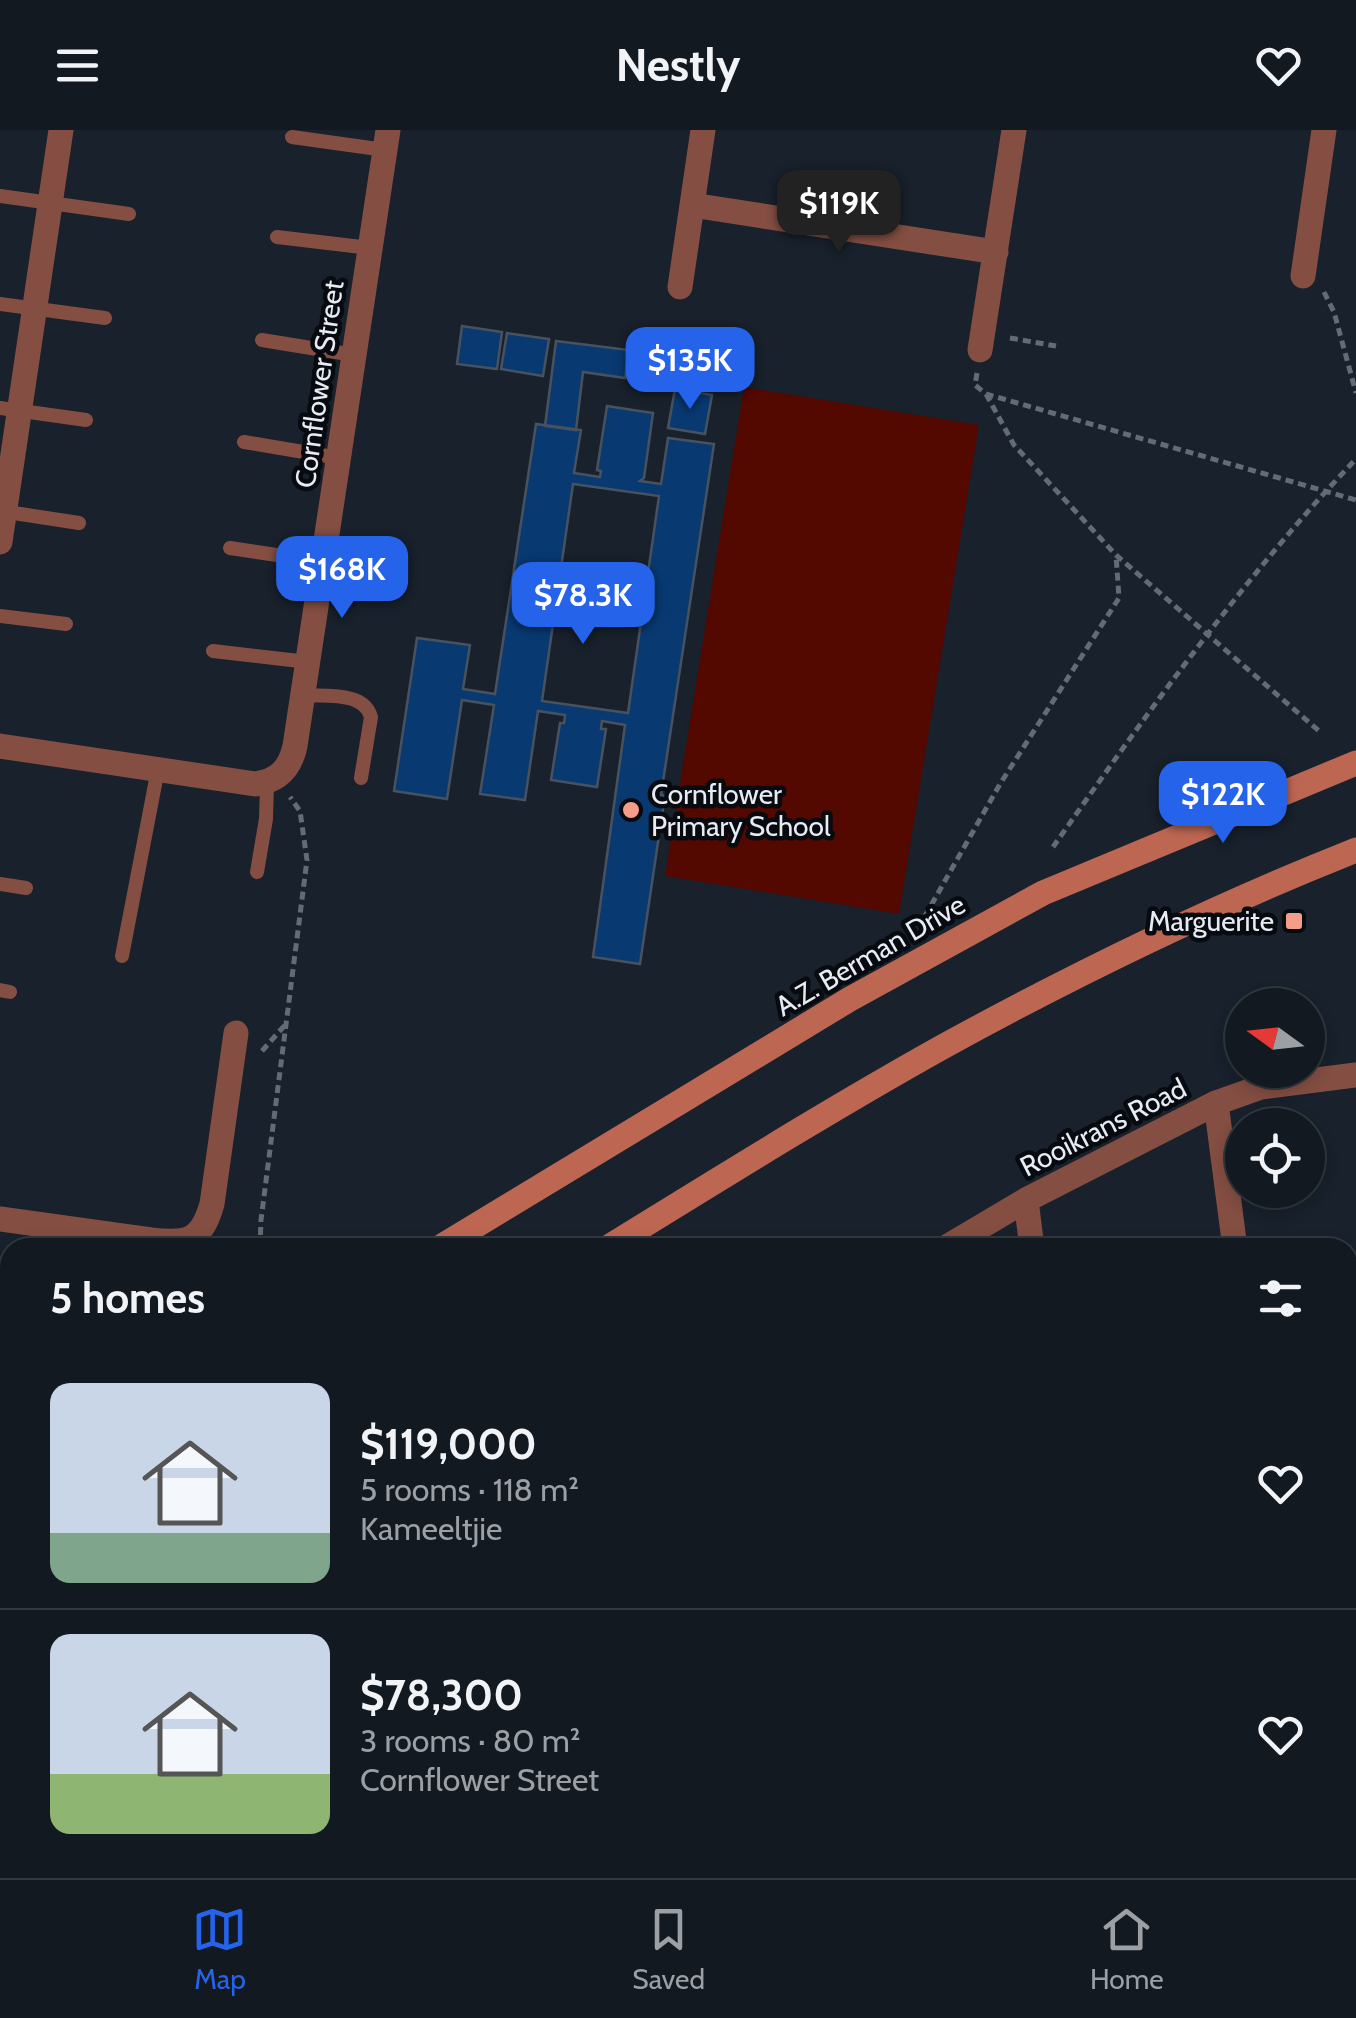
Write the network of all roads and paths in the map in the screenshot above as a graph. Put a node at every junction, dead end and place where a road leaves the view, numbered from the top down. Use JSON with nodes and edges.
{"nodes":[{"id":1,"x":61,"y":130,"type":"edge"},
{"id":2,"x":703,"y":130,"type":"edge"},
{"id":3,"x":1014,"y":130,"type":"edge"},
{"id":4,"x":1324,"y":130,"type":"edge"},
{"id":5,"x":292,"y":137,"type":"dead end"},
{"id":6,"x":386,"y":140,"type":"edge"},
{"id":7,"x":0,"y":196,"type":"edge"},
{"id":8,"x":50,"y":203,"type":"junction"},
{"id":9,"x":692,"y":205,"type":"junction"},
{"id":10,"x":129,"y":214,"type":"dead end"},
{"id":11,"x":277,"y":237,"type":"dead end"},
{"id":12,"x":370,"y":248,"type":"junction"},
{"id":13,"x":996,"y":252,"type":"junction"},
{"id":14,"x":1303,"y":276,"type":"joint"},
{"id":15,"x":680,"y":286,"type":"dead end"},
{"id":16,"x":0,"y":304,"type":"edge"},
{"id":17,"x":34,"y":309,"type":"junction"},
{"id":18,"x":105,"y":318,"type":"dead end"},
{"id":19,"x":262,"y":340,"type":"dead end"},
{"id":20,"x":981,"y":342,"type":"junction"},
{"id":21,"x":1056,"y":346,"type":"dead end"},
{"id":22,"x":354,"y":354,"type":"junction"},
{"id":23,"x":986,"y":394,"type":"junction"},
{"id":24,"x":1356,"y":394,"type":"edge"},
{"id":25,"x":10,"y":409,"type":"edge"},
{"id":26,"x":86,"y":420,"type":"dead end"},
{"id":27,"x":244,"y":442,"type":"dead end"},
{"id":28,"x":338,"y":458,"type":"junction"},
{"id":29,"x":1356,"y":458,"type":"edge"},
{"id":30,"x":1323,"y":493,"type":"junction"},
{"id":31,"x":1356,"y":500,"type":"edge"},
{"id":32,"x":2,"y":511,"type":"edge"},
{"id":33,"x":79,"y":523,"type":"dead end"},
{"id":34,"x":0,"y":542,"type":"edge"},
{"id":35,"x":230,"y":548,"type":"dead end"},
{"id":36,"x":1116,"y":555,"type":"junction"},
{"id":37,"x":323,"y":562,"type":"junction"},
{"id":38,"x":0,"y":616,"type":"edge"},
{"id":39,"x":66,"y":624,"type":"dead end"},
{"id":40,"x":1209,"y":635,"type":"junction"},
{"id":41,"x":212,"y":651,"type":"dead end"},
{"id":42,"x":308,"y":662,"type":"junction"},
{"id":43,"x":303,"y":694,"type":"junction"},
{"id":44,"x":1319,"y":731,"type":"dead end"},
{"id":45,"x":0,"y":746,"type":"edge"},
{"id":46,"x":1356,"y":763,"type":"edge"},
{"id":47,"x":158,"y":769,"type":"junction"},
{"id":48,"x":362,"y":778,"type":"dead end"},
{"id":49,"x":272,"y":780,"type":"junction"},
{"id":50,"x":1053,"y":847,"type":"dead end"},
{"id":51,"x":1356,"y":850,"type":"edge"},
{"id":52,"x":257,"y":872,"type":"dead end"},
{"id":53,"x":0,"y":884,"type":"edge"},
{"id":54,"x":26,"y":888,"type":"dead end"},
{"id":55,"x":925,"y":916,"type":"dead end"},
{"id":56,"x":122,"y":956,"type":"dead end"},
{"id":57,"x":236,"y":1033,"type":"dead end"},
{"id":58,"x":1356,"y":1075,"type":"edge"},
{"id":59,"x":1216,"y":1103,"type":"junction"},
{"id":60,"x":1026,"y":1200,"type":"junction"},
{"id":61,"x":0,"y":1219,"type":"edge"},
{"id":62,"x":136,"y":1238,"type":"edge"},
{"id":63,"x":192,"y":1238,"type":"edge"},
{"id":64,"x":260,"y":1238,"type":"edge"},
{"id":65,"x":456,"y":1238,"type":"edge"},
{"id":66,"x":624,"y":1238,"type":"edge"},
{"id":67,"x":962,"y":1238,"type":"edge"},
{"id":68,"x":1031,"y":1238,"type":"edge"},
{"id":69,"x":1234,"y":1238,"type":"edge"}],
"edges":[{"from":1,"to":8,"type":"street"},
{"from":2,"to":9,"type":"street"},
{"from":3,"to":13,"type":"street"},
{"from":4,"to":14,"type":"street"},
{"from":5,"to":6,"type":"lane"},
{"from":6,"to":12,"type":"street","name":"Cornflower Street"},
{"from":7,"to":8,"type":"lane"},
{"from":8,"to":10,"type":"lane"},
{"from":8,"to":17,"type":"street"},
{"from":9,"to":13,"type":"street"},
{"from":9,"to":15,"type":"street"},
{"from":11,"to":12,"type":"lane"},
{"from":12,"to":22,"type":"street","name":"Cornflower Street"},
{"from":13,"to":20,"type":"street"},
{"from":14,"to":24,"type":"path"},
{"from":16,"to":17,"type":"lane"},
{"from":17,"to":18,"type":"lane"},
{"from":17,"to":25,"type":"street"},
{"from":19,"to":22,"type":"lane"},
{"from":20,"to":21,"type":"path"},
{"from":20,"to":23,"type":"path"},
{"from":22,"to":28,"type":"street","name":"Cornflower Street"},
{"from":23,"to":30,"type":"path"},
{"from":23,"to":36,"type":"path"},
{"from":25,"to":26,"type":"lane"},
{"from":25,"to":32,"type":"street"},
{"from":27,"to":28,"type":"lane"},
{"from":28,"to":37,"type":"street","name":"Cornflower Street"},
{"from":29,"to":30,"type":"path"},
{"from":30,"to":31,"type":"path"},
{"from":30,"to":40,"type":"path"},
{"from":32,"to":33,"type":"lane"},
{"from":32,"to":34,"type":"street"},
{"from":35,"to":37,"type":"lane"},
{"from":36,"to":40,"type":"path"},
{"from":36,"to":55,"type":"path"},
{"from":37,"to":42,"type":"street","name":"Cornflower Street"},
{"from":38,"to":39,"type":"lane"},
{"from":40,"to":44,"type":"path"},
{"from":40,"to":50,"type":"path"},
{"from":41,"to":42,"type":"lane"},
{"from":42,"to":43,"type":"street","name":"Cornflower Street"},
{"from":43,"to":48,"type":"lane"},
{"from":43,"to":49,"type":"street","name":"Cornflower Street"},
{"from":45,"to":47,"type":"street"},
{"from":46,"to":65,"type":"main road","name":"A.Z. Berman Drive"},
{"from":47,"to":49,"type":"street"},
{"from":47,"to":56,"type":"lane"},
{"from":49,"to":52,"type":"lane"},
{"from":49,"to":64,"type":"path"},
{"from":51,"to":66,"type":"main road"},
{"from":53,"to":54,"type":"lane"},
{"from":57,"to":63,"type":"street"},
{"from":58,"to":59,"type":"street","name":"Rooikrans Road"},
{"from":59,"to":60,"type":"street","name":"Rooikrans Road"},
{"from":59,"to":69,"type":"street"},
{"from":60,"to":67,"type":"street","name":"Rooikrans Road"},
{"from":60,"to":68,"type":"street"},
{"from":61,"to":62,"type":"street"}]}
